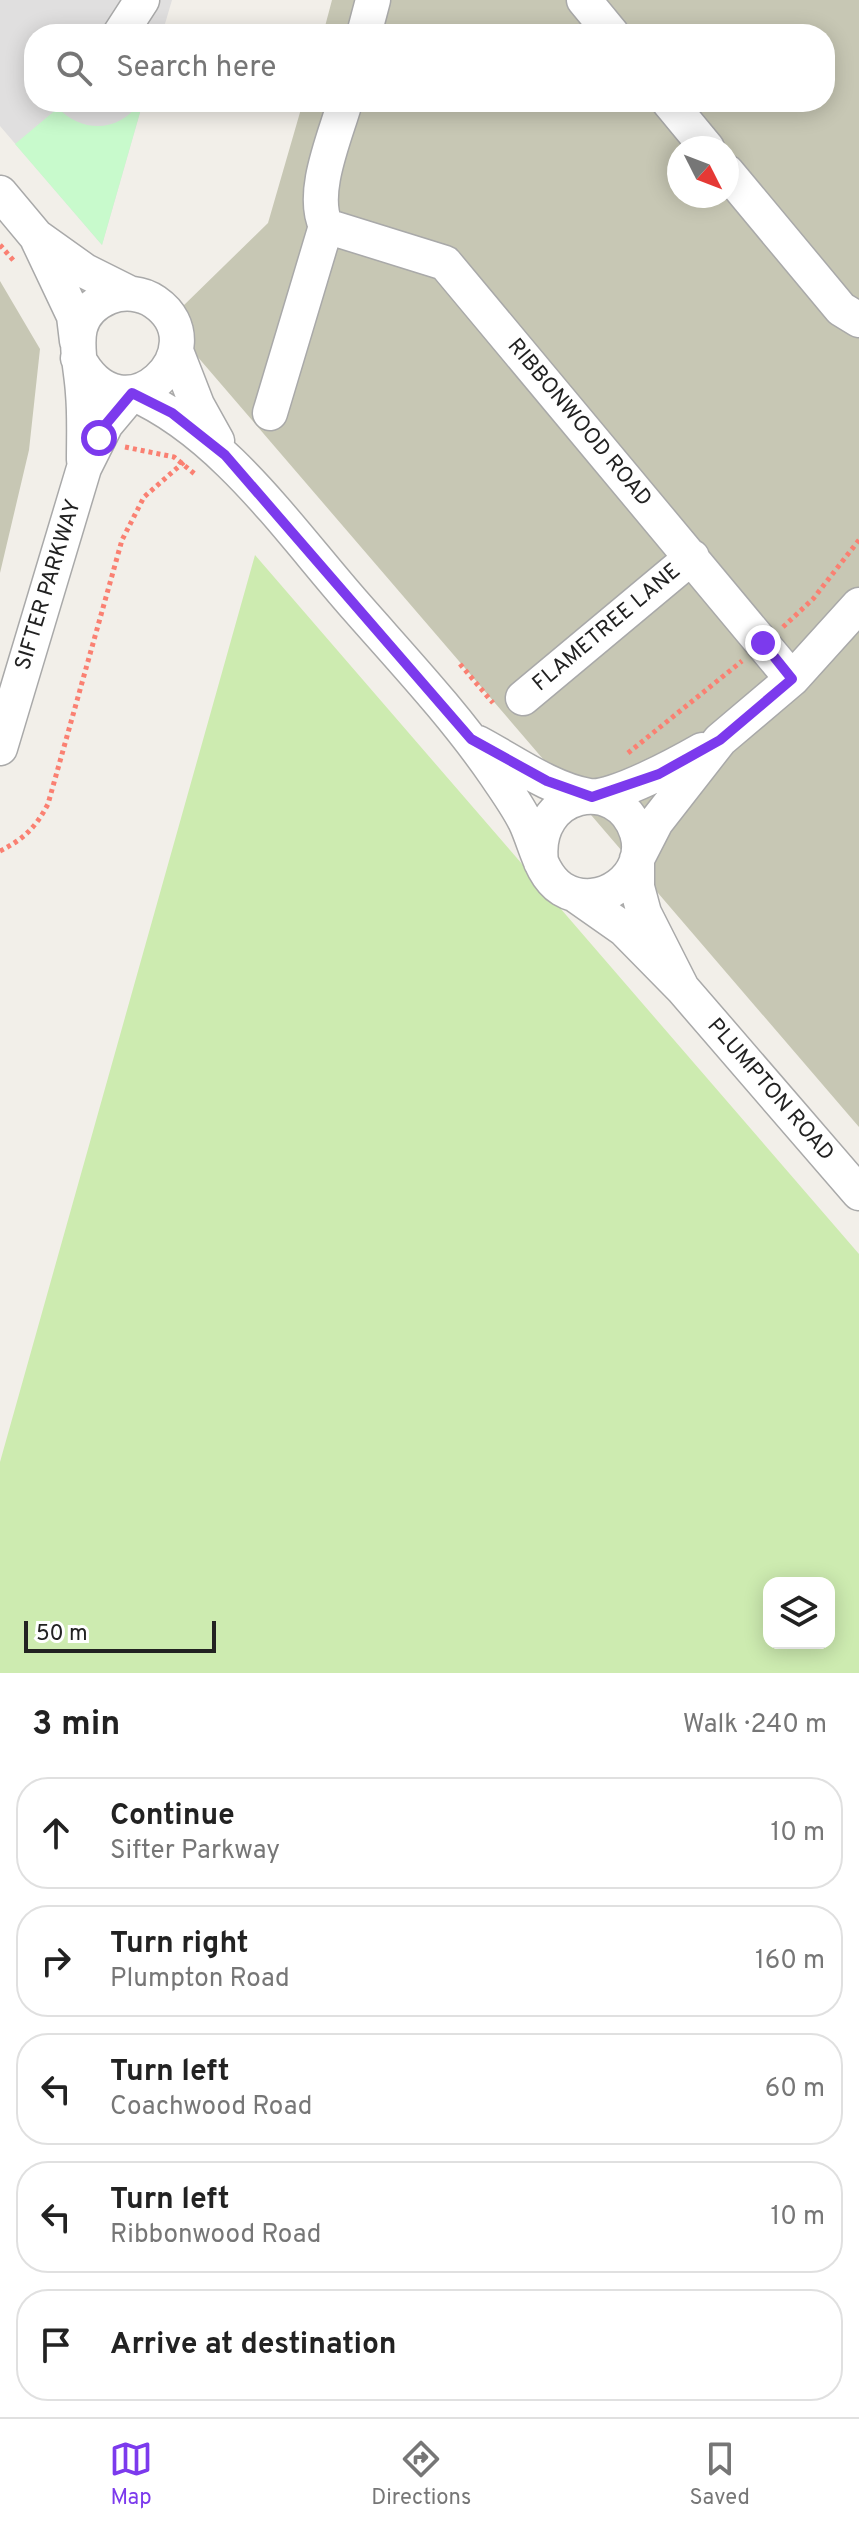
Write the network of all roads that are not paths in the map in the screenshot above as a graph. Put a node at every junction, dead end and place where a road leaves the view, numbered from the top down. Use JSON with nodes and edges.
{"nodes":[{"id":1,"x":142,"y":0,"type":"edge"},
{"id":2,"x":373,"y":0,"type":"edge"},
{"id":3,"x":584,"y":0,"type":"edge"},
{"id":4,"x":126,"y":24,"type":"edge"},
{"id":5,"x":367,"y":24,"type":"edge"},
{"id":6,"x":604,"y":24,"type":"edge"},
{"id":7,"x":342,"y":112,"type":"edge"},
{"id":8,"x":677,"y":112,"type":"edge"},
{"id":9,"x":697,"y":136,"type":"edge"},
{"id":10,"x":739,"y":186,"type":"edge"},
{"id":11,"x":0,"y":193,"type":"edge"},
{"id":12,"x":326,"y":226,"type":"junction"},
{"id":13,"x":36,"y":236,"type":"junction"},
{"id":14,"x":129,"y":293,"type":"junction"},
{"id":15,"x":859,"y":320,"type":"edge"},
{"id":16,"x":78,"y":349,"type":"junction"},
{"id":17,"x":176,"y":351,"type":"junction"},
{"id":18,"x":132,"y":393,"type":"junction"},
{"id":19,"x":270,"y":413,"type":"dead end"},
{"id":20,"x":216,"y":448,"type":"junction"},
{"id":21,"x":84,"y":468,"type":"junction"},
{"id":22,"x":692,"y":557,"type":"junction"},
{"id":23,"x":859,"y":605,"type":"edge"},
{"id":24,"x":792,"y":679,"type":"junction"},
{"id":25,"x":523,"y":698,"type":"dead end"},
{"id":26,"x":471,"y":739,"type":"junction"},
{"id":27,"x":720,"y":740,"type":"junction"},
{"id":28,"x":0,"y":748,"type":"edge"},
{"id":29,"x":592,"y":797,"type":"junction"},
{"id":30,"x":637,"y":859,"type":"junction"},
{"id":31,"x":541,"y":862,"type":"junction"},
{"id":32,"x":577,"y":896,"type":"junction"},
{"id":33,"x":682,"y":988,"type":"junction"},
{"id":34,"x":859,"y":1193,"type":"edge"}],
"edges":[{"from":1,"to":4,"type":"street"},
{"from":2,"to":5,"type":"street"},
{"from":3,"to":6,"type":"street"},
{"from":7,"to":12,"type":"street"},
{"from":8,"to":9,"type":"street"},
{"from":10,"to":15,"type":"street"},
{"from":11,"to":13,"type":"street","name":"PLUMPTON ROAD"},
{"from":12,"to":19,"type":"street"},
{"from":12,"to":22,"type":"street","name":"RIBBONWOOD ROAD"},
{"from":13,"to":14,"type":"street","name":"PLUMPTON ROAD"},
{"from":13,"to":16,"type":"street","name":"PLUMPTON ROAD"},
{"from":14,"to":16,"type":"street"},
{"from":14,"to":17,"type":"street","name":"PLUMPTON ROAD"},
{"from":16,"to":18,"type":"street","name":"PLUMPTON ROAD"},
{"from":16,"to":21,"type":"street","name":"SIFTER PARKWAY"},
{"from":17,"to":18,"type":"street"},
{"from":17,"to":20,"type":"street","name":"PLUMPTON ROAD"},
{"from":18,"to":20,"type":"street","name":"PLUMPTON ROAD"},
{"from":18,"to":21,"type":"street","name":"SIFTER PARKWAY"},
{"from":20,"to":26,"type":"street","name":"PLUMPTON ROAD"},
{"from":21,"to":28,"type":"street","name":"SIFTER PARKWAY"},
{"from":22,"to":24,"type":"street","name":"RIBBONWOOD ROAD"},
{"from":22,"to":25,"type":"street","name":"FLAMETREE LANE"},
{"from":23,"to":24,"type":"street"},
{"from":24,"to":27,"type":"street"},
{"from":26,"to":29,"type":"street","name":"PLUMPTON ROAD"},
{"from":26,"to":31,"type":"street","name":"PLUMPTON ROAD"},
{"from":27,"to":29,"type":"street"},
{"from":27,"to":30,"type":"street"},
{"from":29,"to":30,"type":"street","name":"PLUMPTON ROAD"},
{"from":29,"to":31,"type":"street"},
{"from":30,"to":32,"type":"street"},
{"from":30,"to":33,"type":"street","name":"PLUMPTON ROAD"},
{"from":31,"to":32,"type":"street","name":"PLUMPTON ROAD"},
{"from":32,"to":33,"type":"street","name":"PLUMPTON ROAD"},
{"from":33,"to":34,"type":"street","name":"PLUMPTON ROAD"}]}
